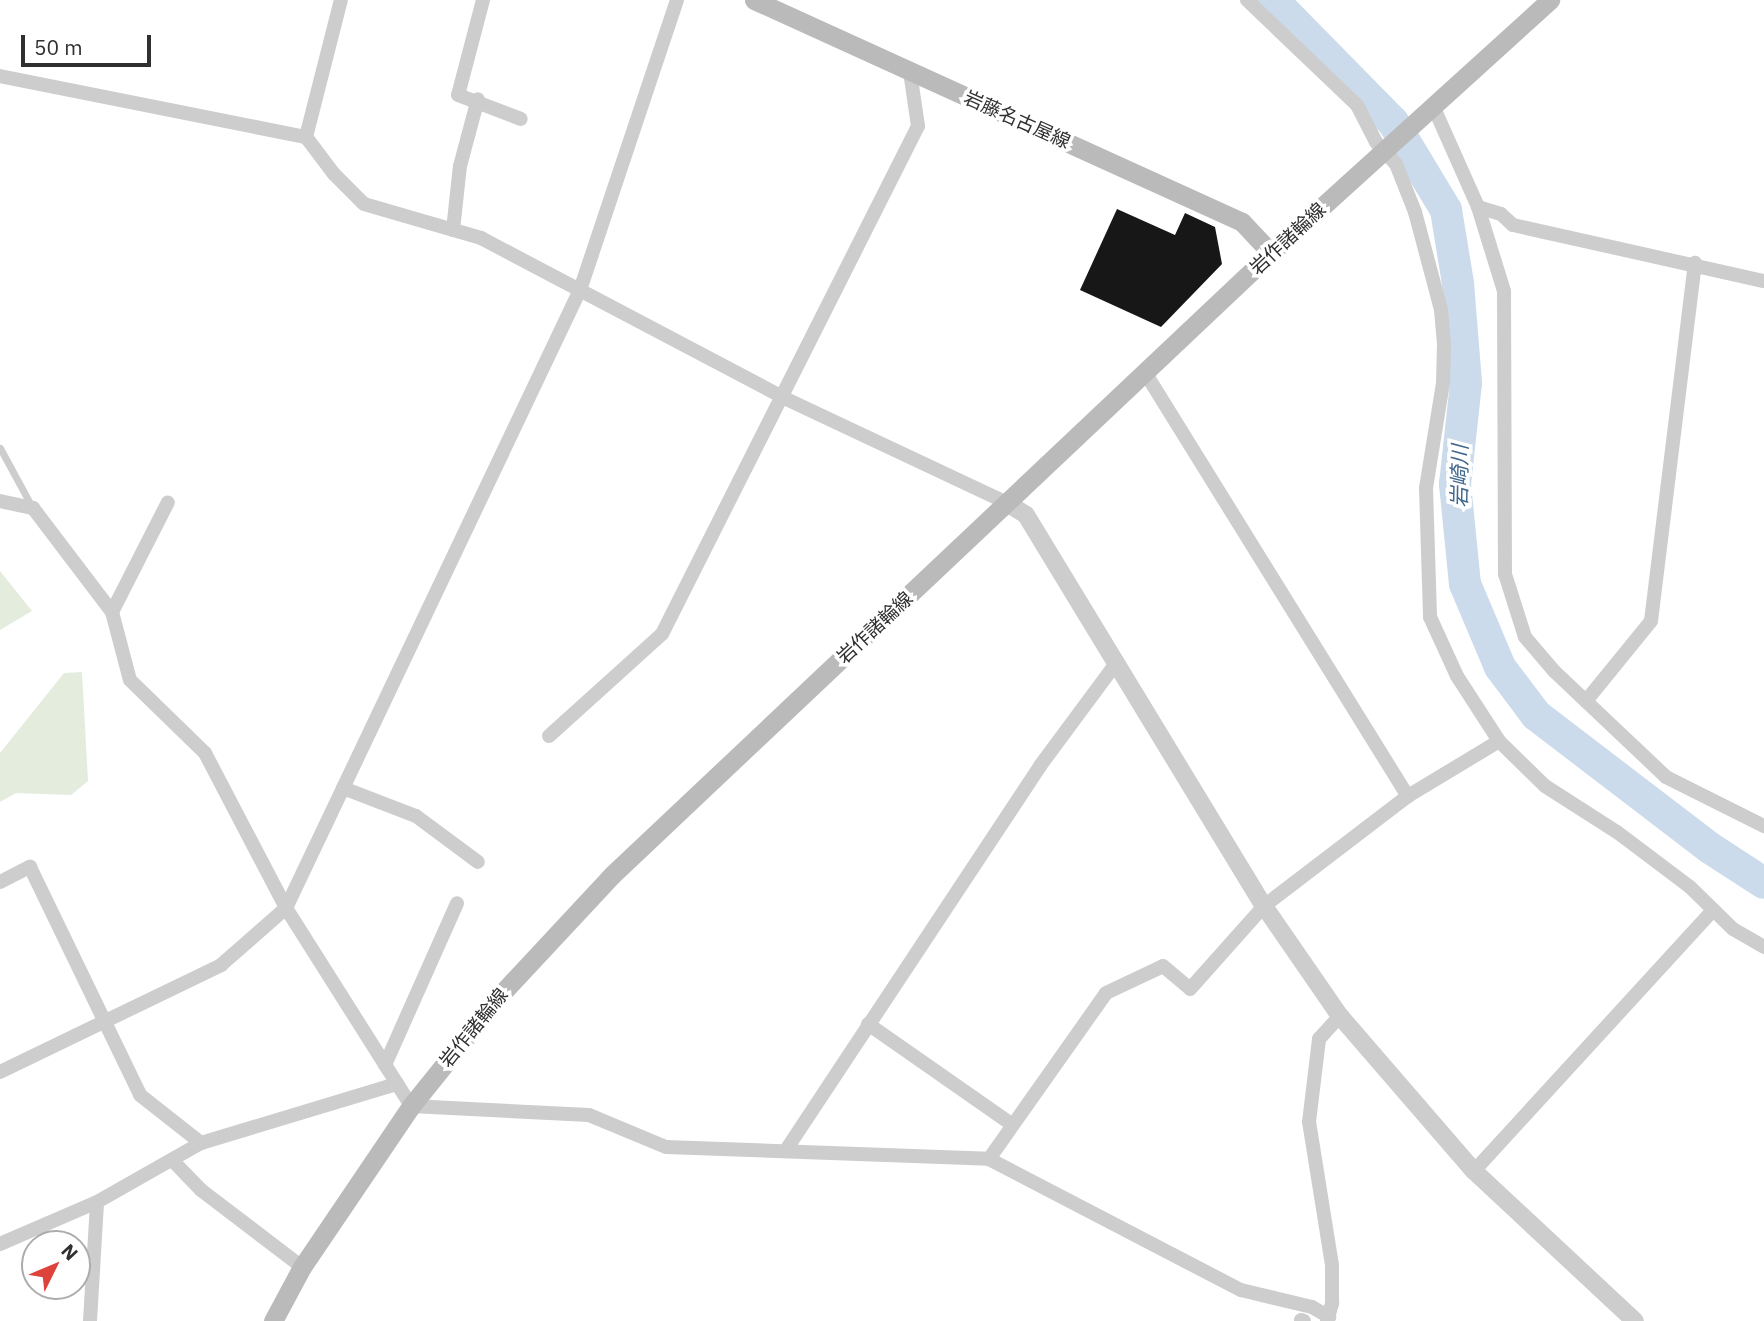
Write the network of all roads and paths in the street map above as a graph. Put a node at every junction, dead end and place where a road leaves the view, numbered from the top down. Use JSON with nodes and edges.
{"nodes":[{"id":1,"x":341,"y":0,"type":"edge"},
{"id":2,"x":483,"y":0,"type":"edge"},
{"id":3,"x":677,"y":0,"type":"edge"},
{"id":4,"x":754,"y":0,"type":"edge"},
{"id":5,"x":1247,"y":0,"type":"edge"},
{"id":6,"x":1550,"y":0,"type":"edge"},
{"id":7,"x":910,"y":72,"type":"junction"},
{"id":8,"x":0,"y":76,"type":"edge"},
{"id":9,"x":478,"y":99,"type":"junction"},
{"id":10,"x":1427,"y":114,"type":"junction"},
{"id":11,"x":521,"y":119,"type":"dead end"},
{"id":12,"x":306,"y":136,"type":"junction"},
{"id":13,"x":1386,"y":150,"type":"junction"},
{"id":14,"x":1478,"y":207,"type":"junction"},
{"id":15,"x":453,"y":230,"type":"junction"},
{"id":16,"x":1272,"y":253,"type":"junction"},
{"id":17,"x":1695,"y":263,"type":"junction"},
{"id":18,"x":1764,"y":281,"type":"edge"},
{"id":19,"x":580,"y":290,"type":"junction"},
{"id":20,"x":1146,"y":374,"type":"junction"},
{"id":21,"x":782,"y":397,"type":"junction"},
{"id":22,"x":0,"y":447,"type":"edge"},
{"id":23,"x":0,"y":501,"type":"edge"},
{"id":24,"x":168,"y":502,"type":"dead end"},
{"id":25,"x":1007,"y":503,"type":"junction"},
{"id":26,"x":33,"y":508,"type":"junction"},
{"id":27,"x":112,"y":612,"type":"junction"},
{"id":28,"x":1117,"y":662,"type":"junction"},
{"id":29,"x":1586,"y":701,"type":"junction"},
{"id":30,"x":549,"y":736,"type":"dead end"},
{"id":31,"x":1499,"y":741,"type":"junction"},
{"id":32,"x":343,"y":788,"type":"junction"},
{"id":33,"x":1408,"y":796,"type":"junction"},
{"id":34,"x":1764,"y":826,"type":"edge"},
{"id":35,"x":478,"y":862,"type":"dead end"},
{"id":36,"x":0,"y":882,"type":"edge"},
{"id":37,"x":457,"y":904,"type":"dead end"},
{"id":38,"x":1264,"y":906,"type":"junction"},
{"id":39,"x":286,"y":908,"type":"junction"},
{"id":40,"x":1712,"y":911,"type":"junction"},
{"id":41,"x":1764,"y":947,"type":"edge"},
{"id":42,"x":1339,"y":1016,"type":"junction"},
{"id":43,"x":104,"y":1022,"type":"junction"},
{"id":44,"x":868,"y":1024,"type":"junction"},
{"id":45,"x":385,"y":1065,"type":"junction"},
{"id":46,"x":0,"y":1072,"type":"edge"},
{"id":47,"x":397,"y":1084,"type":"junction"},
{"id":48,"x":411,"y":1106,"type":"junction"},
{"id":49,"x":1010,"y":1124,"type":"junction"},
{"id":50,"x":201,"y":1143,"type":"junction"},
{"id":51,"x":786,"y":1150,"type":"junction"},
{"id":52,"x":989,"y":1159,"type":"junction"},
{"id":53,"x":172,"y":1160,"type":"junction"},
{"id":54,"x":1474,"y":1171,"type":"junction"},
{"id":55,"x":97,"y":1202,"type":"junction"},
{"id":56,"x":0,"y":1244,"type":"edge"},
{"id":57,"x":302,"y":1267,"type":"junction"},
{"id":58,"x":1328,"y":1319,"type":"edge"},
{"id":59,"x":90,"y":1321,"type":"edge"},
{"id":60,"x":274,"y":1321,"type":"edge"},
{"id":61,"x":1635,"y":1321,"type":"edge"}],
"edges":[{"from":1,"to":12,"type":"street"},
{"from":2,"to":9,"type":"street"},
{"from":3,"to":19,"type":"street"},
{"from":4,"to":7,"type":"main road","name":"岩藤名古屋線"},
{"from":5,"to":13,"type":"street"},
{"from":6,"to":10,"type":"main road","name":"岩作諸輪線"},
{"from":7,"to":16,"type":"main road","name":"岩藤名古屋線"},
{"from":7,"to":21,"type":"street"},
{"from":8,"to":12,"type":"street"},
{"from":9,"to":11,"type":"street"},
{"from":9,"to":15,"type":"street"},
{"from":10,"to":13,"type":"main road","name":"岩作諸輪線"},
{"from":10,"to":14,"type":"street"},
{"from":12,"to":15,"type":"street"},
{"from":13,"to":16,"type":"main road","name":"岩作諸輪線"},
{"from":13,"to":31,"type":"street"},
{"from":14,"to":17,"type":"street"},
{"from":14,"to":29,"type":"street"},
{"from":15,"to":19,"type":"street"},
{"from":16,"to":20,"type":"main road","name":"岩作諸輪線"},
{"from":17,"to":18,"type":"street"},
{"from":17,"to":29,"type":"street"},
{"from":19,"to":21,"type":"street"},
{"from":19,"to":32,"type":"street"},
{"from":20,"to":25,"type":"main road","name":"岩作諸輪線"},
{"from":20,"to":33,"type":"street"},
{"from":21,"to":25,"type":"street"},
{"from":21,"to":30,"type":"street"},
{"from":22,"to":26,"type":"lane"},
{"from":23,"to":26,"type":"street"},
{"from":24,"to":27,"type":"street"},
{"from":25,"to":28,"type":"street"},
{"from":25,"to":48,"type":"main road","name":"岩作諸輪線"},
{"from":26,"to":27,"type":"street"},
{"from":27,"to":39,"type":"street"},
{"from":28,"to":38,"type":"street"},
{"from":28,"to":44,"type":"street"},
{"from":29,"to":34,"type":"street"},
{"from":31,"to":33,"type":"street"},
{"from":31,"to":40,"type":"street"},
{"from":32,"to":35,"type":"street"},
{"from":32,"to":39,"type":"street"},
{"from":33,"to":38,"type":"street"},
{"from":36,"to":43,"type":"street"},
{"from":37,"to":45,"type":"street"},
{"from":38,"to":42,"type":"street"},
{"from":38,"to":49,"type":"street"},
{"from":39,"to":43,"type":"street"},
{"from":39,"to":45,"type":"street"},
{"from":40,"to":41,"type":"street"},
{"from":40,"to":54,"type":"street"},
{"from":42,"to":54,"type":"street"},
{"from":42,"to":58,"type":"street"},
{"from":43,"to":46,"type":"street"},
{"from":43,"to":50,"type":"street"},
{"from":44,"to":49,"type":"street"},
{"from":44,"to":51,"type":"street"},
{"from":45,"to":47,"type":"street"},
{"from":47,"to":48,"type":"street"},
{"from":47,"to":50,"type":"street"},
{"from":48,"to":51,"type":"street"},
{"from":48,"to":57,"type":"main road","name":"岩作諸輪線"},
{"from":49,"to":52,"type":"street"},
{"from":50,"to":53,"type":"street"},
{"from":51,"to":52,"type":"street"},
{"from":52,"to":58,"type":"street"},
{"from":53,"to":55,"type":"street"},
{"from":53,"to":57,"type":"street"},
{"from":54,"to":61,"type":"street"},
{"from":55,"to":56,"type":"street"},
{"from":55,"to":59,"type":"street"},
{"from":57,"to":60,"type":"main road","name":"岩作諸輪線"}]}
